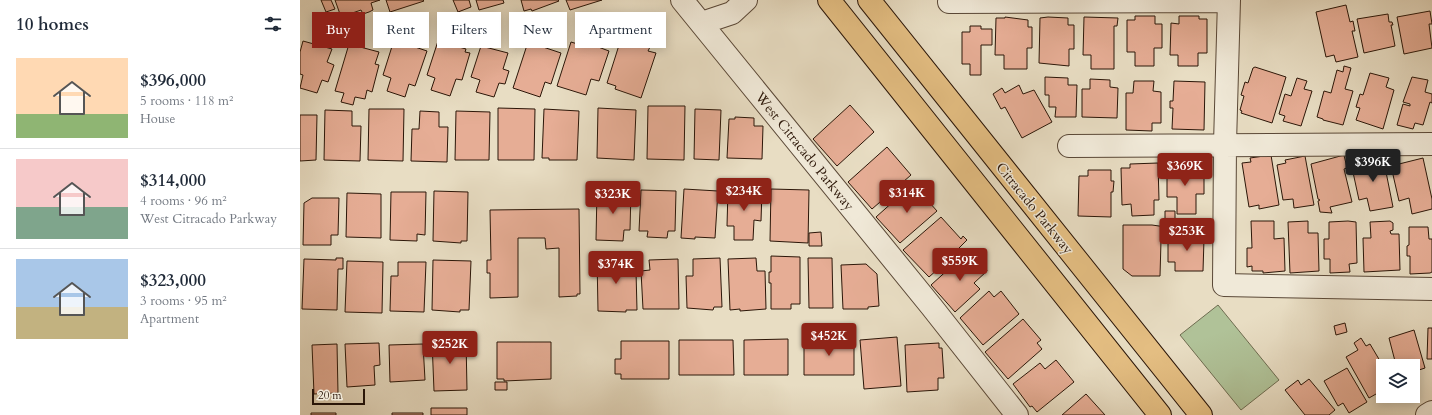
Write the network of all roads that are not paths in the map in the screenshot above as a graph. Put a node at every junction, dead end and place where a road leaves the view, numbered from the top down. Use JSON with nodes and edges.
{"nodes":[{"id":1,"x":682,"y":0,"type":"edge"},
{"id":2,"x":746,"y":0,"type":"edge"},
{"id":3,"x":829,"y":0,"type":"edge"},
{"id":4,"x":869,"y":0,"type":"edge"},
{"id":5,"x":1229,"y":1,"type":"edge"},
{"id":6,"x":949,"y":2,"type":"dead end"},
{"id":7,"x":702,"y":23,"type":"junction"},
{"id":8,"x":1225,"y":144,"type":"junction"},
{"id":9,"x":1432,"y":144,"type":"edge"},
{"id":10,"x":1069,"y":146,"type":"dead end"},
{"id":11,"x":1432,"y":289,"type":"edge"},
{"id":12,"x":1432,"y":412,"type":"edge"},
{"id":13,"x":1017,"y":415,"type":"edge"},
{"id":14,"x":1160,"y":415,"type":"edge"},
{"id":15,"x":1201,"y":415,"type":"edge"},
{"id":16,"x":1427,"y":415,"type":"edge"}],
"edges":[{"from":1,"to":7,"type":"street","name":"West Citracado Parkway"},
{"from":2,"to":7,"type":"street"},
{"from":3,"to":14,"type":"main road"},
{"from":4,"to":15,"type":"main road","name":"Citracado Parkway"},
{"from":5,"to":6,"type":"street"},
{"from":5,"to":8,"type":"street"},
{"from":7,"to":13,"type":"street","name":"West Citracado Parkway"},
{"from":8,"to":9,"type":"street"},
{"from":8,"to":10,"type":"street"},
{"from":8,"to":11,"type":"street"},
{"from":12,"to":16,"type":"street"}]}
